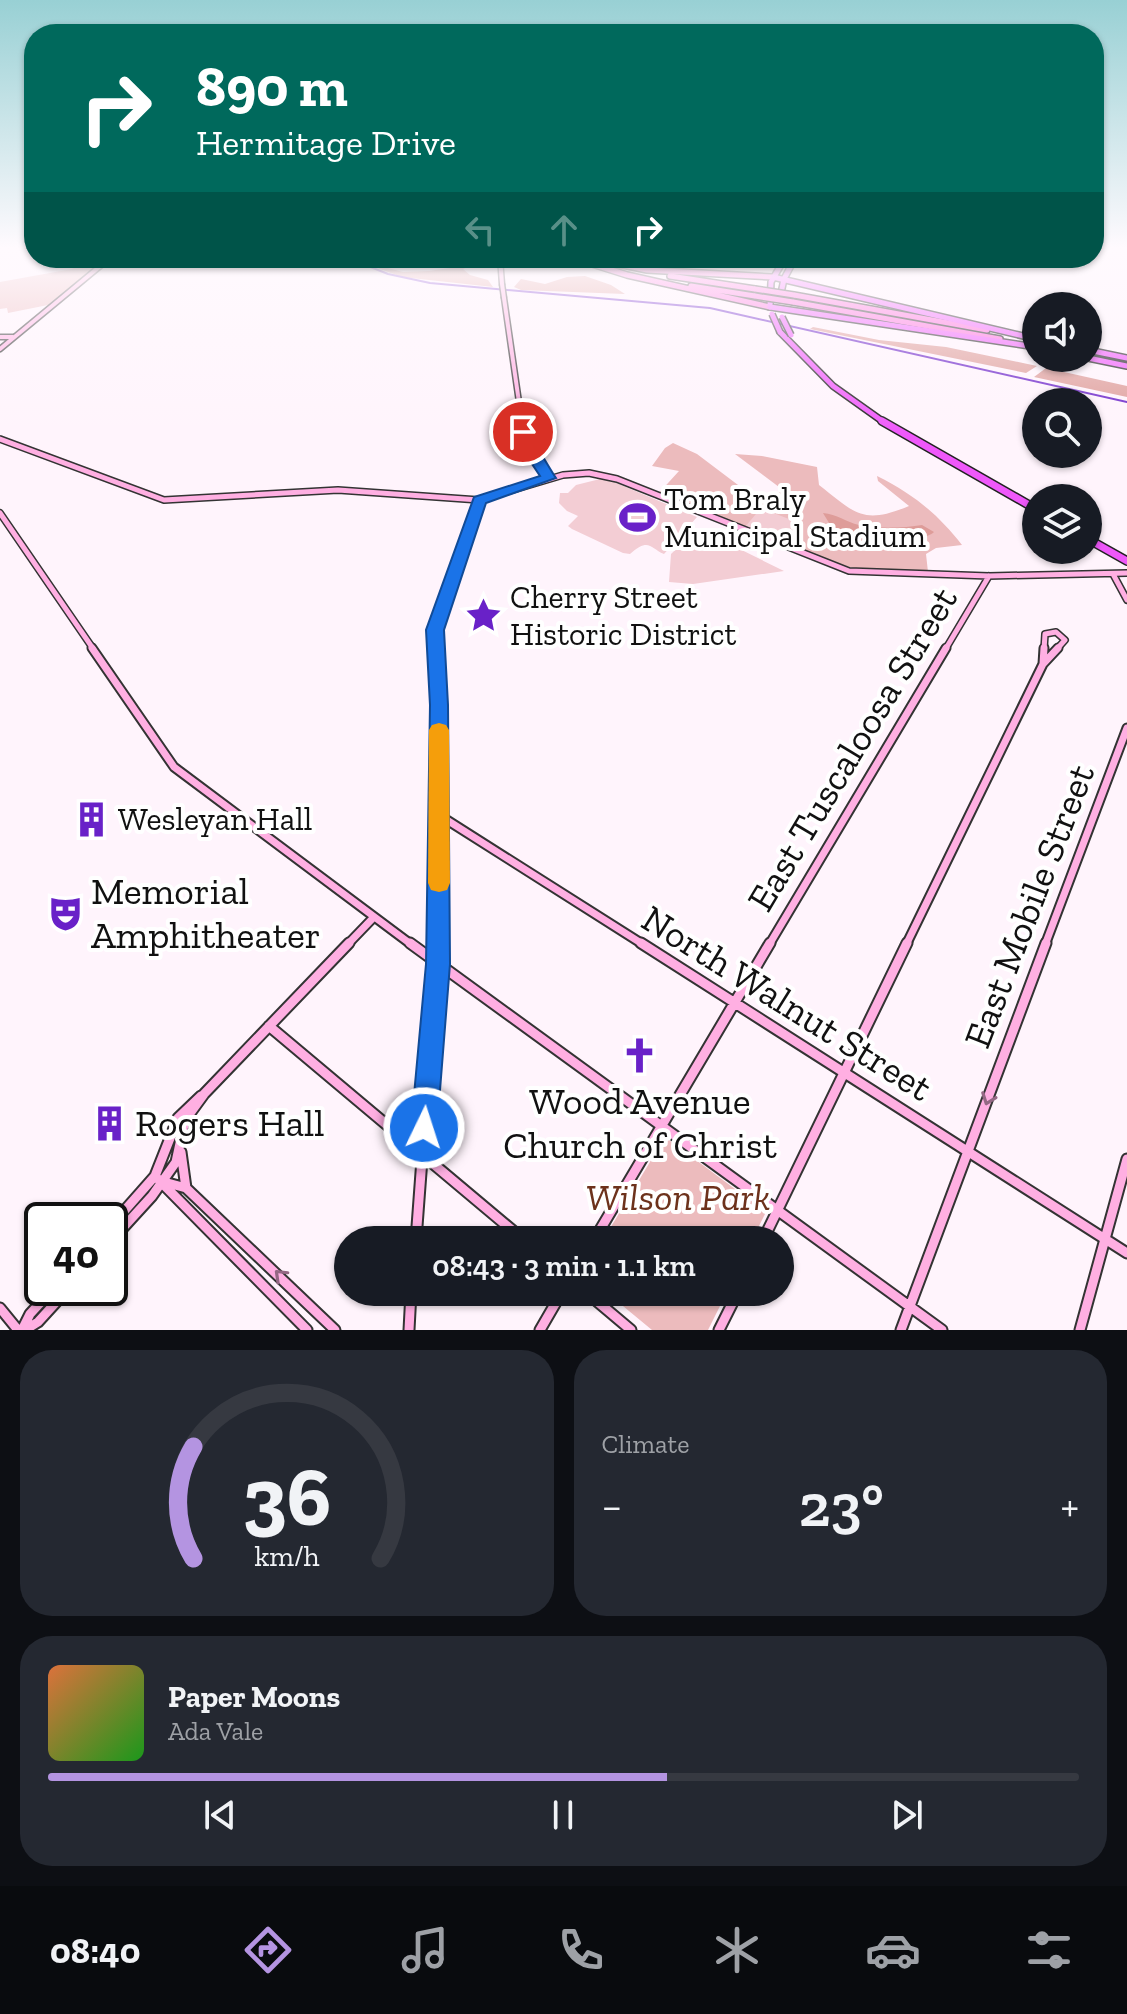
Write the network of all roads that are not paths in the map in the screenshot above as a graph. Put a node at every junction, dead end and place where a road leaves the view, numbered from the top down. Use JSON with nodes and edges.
{"nodes":[{"id":1,"x":47,"y":309,"type":"edge"},
{"id":2,"x":506,"y":309,"type":"edge"},
{"id":3,"x":766,"y":309,"type":"edge"},
{"id":4,"x":780,"y":309,"type":"junction"},
{"id":5,"x":832,"y":309,"type":"edge"},
{"id":6,"x":873,"y":309,"type":"edge"},
{"id":7,"x":909,"y":309,"type":"edge"},
{"id":8,"x":771,"y":311,"type":"junction"},
{"id":9,"x":800,"y":312,"type":"junction"},
{"id":10,"x":782,"y":317,"type":"junction"},
{"id":11,"x":997,"y":331,"type":"junction"},
{"id":12,"x":1022,"y":336,"type":"edge"},
{"id":13,"x":0,"y":337,"type":"edge"},
{"id":14,"x":13,"y":337,"type":"junction"},
{"id":15,"x":1002,"y":340,"type":"junction"},
{"id":16,"x":1022,"y":344,"type":"edge"},
{"id":17,"x":0,"y":349,"type":"edge"},
{"id":18,"x":799,"y":351,"type":"junction"},
{"id":19,"x":1102,"y":353,"type":"edge"},
{"id":20,"x":1127,"y":358,"type":"edge"},
{"id":21,"x":1102,"y":361,"type":"edge"},
{"id":22,"x":1127,"y":366,"type":"edge"},
{"id":23,"x":0,"y":439,"type":"edge"},
{"id":24,"x":549,"y":478,"type":"junction"},
{"id":25,"x":479,"y":500,"type":"junction"},
{"id":26,"x":1022,"y":501,"type":"edge"},
{"id":27,"x":0,"y":513,"type":"edge"},
{"id":28,"x":1102,"y":547,"type":"edge"},
{"id":29,"x":1127,"y":561,"type":"edge"},
{"id":30,"x":1127,"y":573,"type":"edge"},
{"id":31,"x":1113,"y":574,"type":"junction"},
{"id":32,"x":989,"y":576,"type":"junction"},
{"id":33,"x":1127,"y":600,"type":"edge"},
{"id":34,"x":1043,"y":664,"type":"junction"},
{"id":35,"x":1127,"y":728,"type":"edge"},
{"id":36,"x":439,"y":815,"type":"junction"},
{"id":37,"x":374,"y":917,"type":"junction"},
{"id":38,"x":438,"y":964,"type":"junction"},
{"id":39,"x":737,"y":1003,"type":"junction"},
{"id":40,"x":269,"y":1026,"type":"junction"},
{"id":41,"x":844,"y":1072,"type":"junction"},
{"id":42,"x":204,"y":1094,"type":"junction"},
{"id":43,"x":663,"y":1126,"type":"junction"},
{"id":44,"x":181,"y":1147,"type":"junction"},
{"id":45,"x":968,"y":1152,"type":"junction"},
{"id":46,"x":422,"y":1154,"type":"junction"},
{"id":47,"x":1127,"y":1159,"type":"edge"},
{"id":48,"x":160,"y":1179,"type":"junction"},
{"id":49,"x":186,"y":1188,"type":"junction"},
{"id":50,"x":128,"y":1210,"type":"edge"},
{"id":51,"x":778,"y":1210,"type":"junction"},
{"id":52,"x":217,"y":1215,"type":"junction"},
{"id":53,"x":128,"y":1219,"type":"edge"},
{"id":54,"x":417,"y":1226,"type":"edge"},
{"id":55,"x":507,"y":1226,"type":"edge"},
{"id":56,"x":602,"y":1226,"type":"edge"},
{"id":57,"x":770,"y":1226,"type":"edge"},
{"id":58,"x":206,"y":1229,"type":"junction"},
{"id":59,"x":1105,"y":1239,"type":"junction"},
{"id":60,"x":1127,"y":1253,"type":"edge"},
{"id":61,"x":37,"y":1306,"type":"edge"},
{"id":62,"x":53,"y":1306,"type":"edge"},
{"id":63,"x":410,"y":1306,"type":"edge"},
{"id":64,"x":554,"y":1306,"type":"edge"},
{"id":65,"x":603,"y":1306,"type":"edge"},
{"id":66,"x":731,"y":1306,"type":"edge"},
{"id":67,"x":910,"y":1307,"type":"junction"},
{"id":68,"x":0,"y":1308,"type":"edge"},
{"id":69,"x":22,"y":1330,"type":"edge"},
{"id":70,"x":307,"y":1330,"type":"edge"},
{"id":71,"x":335,"y":1330,"type":"edge"},
{"id":72,"x":409,"y":1330,"type":"edge"},
{"id":73,"x":540,"y":1330,"type":"edge"},
{"id":74,"x":631,"y":1330,"type":"edge"},
{"id":75,"x":719,"y":1330,"type":"edge"},
{"id":76,"x":901,"y":1330,"type":"edge"},
{"id":77,"x":942,"y":1330,"type":"edge"},
{"id":78,"x":1080,"y":1330,"type":"edge"}],
"edges":[{"from":1,"to":14,"type":"street"},
{"from":2,"to":24,"type":"street","bridge":true},
{"from":3,"to":8,"type":"main road"},
{"from":4,"to":8,"type":"highway"},
{"from":4,"to":9,"type":"highway"},
{"from":4,"to":10,"type":"highway"},
{"from":5,"to":15,"type":"main road","bridge":true},
{"from":6,"to":11,"type":"main road","bridge":true},
{"from":7,"to":11,"type":"highway"},
{"from":8,"to":18,"type":"highway","bridge":true},
{"from":9,"to":10,"type":"highway"},
{"from":9,"to":15,"type":"highway"},
{"from":10,"to":18,"type":"highway","bridge":true},
{"from":11,"to":12,"type":"highway"},
{"from":13,"to":14,"type":"street"},
{"from":14,"to":17,"type":"street"},
{"from":15,"to":16,"type":"highway"},
{"from":18,"to":26,"type":"highway"},
{"from":19,"to":20,"type":"highway"},
{"from":21,"to":22,"type":"highway"},
{"from":23,"to":25,"type":"street"},
{"from":24,"to":25,"type":"street"},
{"from":24,"to":32,"type":"street"},
{"from":25,"to":36,"type":"street"},
{"from":27,"to":37,"type":"street"},
{"from":28,"to":29,"type":"highway"},
{"from":30,"to":31,"type":"street"},
{"from":31,"to":32,"type":"street"},
{"from":31,"to":33,"type":"street"},
{"from":32,"to":39,"type":"street","name":"East Tuscaloosa Street"},
{"from":34,"to":34,"type":"street"},
{"from":34,"to":41,"type":"street"},
{"from":35,"to":45,"type":"street","name":"East Mobile Street","one_way":true},
{"from":36,"to":38,"type":"street"},
{"from":36,"to":39,"type":"street","name":"North Walnut Street"},
{"from":37,"to":38,"type":"street"},
{"from":37,"to":40,"type":"street"},
{"from":38,"to":43,"type":"street"},
{"from":38,"to":46,"type":"street"},
{"from":39,"to":41,"type":"street","name":"North Walnut Street"},
{"from":39,"to":43,"type":"street","name":"East Tuscaloosa Street"},
{"from":40,"to":42,"type":"street"},
{"from":40,"to":46,"type":"street"},
{"from":41,"to":45,"type":"street","name":"North Walnut Street"},
{"from":41,"to":51,"type":"street"},
{"from":42,"to":44,"type":"street"},
{"from":42,"to":48,"type":"street"},
{"from":43,"to":51,"type":"street"},
{"from":43,"to":56,"type":"street","name":"East Tuscaloosa Street"},
{"from":44,"to":48,"type":"street"},
{"from":44,"to":49,"type":"street"},
{"from":45,"to":59,"type":"street","name":"North Walnut Street"},
{"from":45,"to":67,"type":"street","name":"East Mobile Street"},
{"from":46,"to":54,"type":"street"},
{"from":46,"to":55,"type":"street"},
{"from":47,"to":59,"type":"street"},
{"from":48,"to":49,"type":"street"},
{"from":48,"to":50,"type":"street"},
{"from":48,"to":53,"type":"street"},
{"from":48,"to":58,"type":"street"},
{"from":49,"to":52,"type":"street"},
{"from":51,"to":57,"type":"street"},
{"from":51,"to":67,"type":"street"},
{"from":52,"to":58,"type":"street"},
{"from":71,"to":52,"type":"street","one_way":true},
{"from":58,"to":70,"type":"street"},
{"from":59,"to":60,"type":"street","name":"North Walnut Street"},
{"from":59,"to":78,"type":"street"},
{"from":61,"to":69,"type":"street"},
{"from":62,"to":69,"type":"street"},
{"from":63,"to":72,"type":"street"},
{"from":64,"to":73,"type":"street"},
{"from":65,"to":74,"type":"street"},
{"from":66,"to":75,"type":"street"},
{"from":67,"to":76,"type":"street","name":"East Mobile Street"},
{"from":67,"to":77,"type":"street"},
{"from":68,"to":69,"type":"street"}]}
